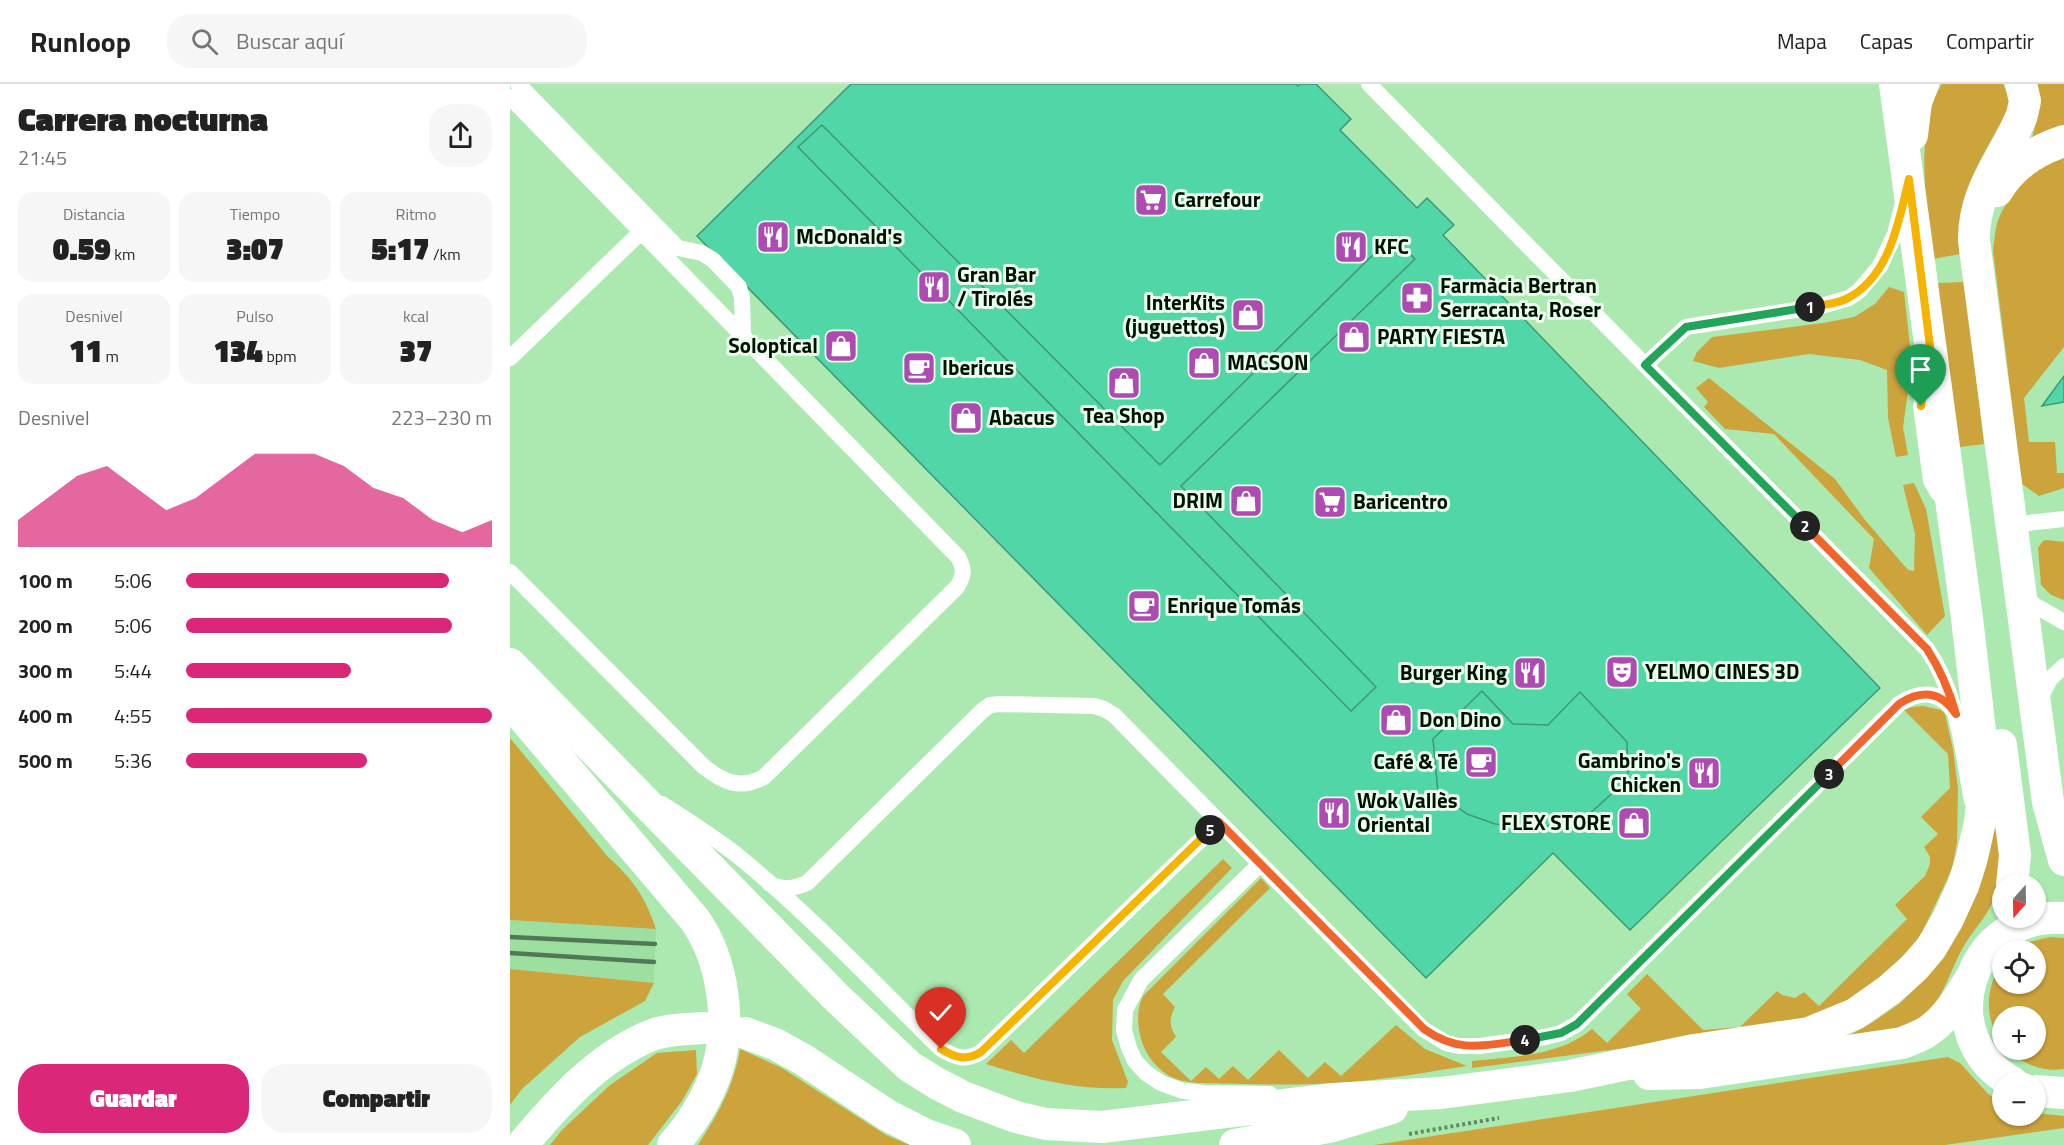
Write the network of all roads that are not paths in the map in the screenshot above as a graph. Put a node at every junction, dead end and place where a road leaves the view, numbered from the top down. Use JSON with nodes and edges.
{"nodes":[{"id":1,"x":518,"y":84,"type":"edge"},
{"id":2,"x":1369,"y":84,"type":"edge"},
{"id":3,"x":1895,"y":84,"type":"edge"},
{"id":4,"x":1923,"y":84,"type":"edge"},
{"id":5,"x":2021,"y":84,"type":"edge"},
{"id":6,"x":510,"y":97,"type":"edge"},
{"id":7,"x":2064,"y":141,"type":"edge"},
{"id":8,"x":1908,"y":173,"type":"junction"},
{"id":9,"x":642,"y":231,"type":"junction"},
{"id":10,"x":1976,"y":263,"type":"junction"},
{"id":11,"x":743,"y":335,"type":"junction"},
{"id":12,"x":510,"y":358,"type":"edge"},
{"id":13,"x":1645,"y":365,"type":"junction"},
{"id":14,"x":2064,"y":519,"type":"edge"},
{"id":15,"x":2010,"y":525,"type":"junction"},
{"id":16,"x":1957,"y":546,"type":"junction"},
{"id":17,"x":510,"y":572,"type":"edge"},
{"id":18,"x":2019,"y":587,"type":"junction"},
{"id":19,"x":2064,"y":621,"type":"edge"},
{"id":20,"x":510,"y":664,"type":"edge"},
{"id":21,"x":2064,"y":666,"type":"edge"},
{"id":22,"x":510,"y":702,"type":"edge"},
{"id":23,"x":1956,"y":714,"type":"junction"},
{"id":24,"x":2036,"y":715,"type":"junction"},
{"id":25,"x":613,"y":768,"type":"junction"},
{"id":26,"x":1219,"y":822,"type":"junction"},
{"id":27,"x":2064,"y":860,"type":"edge"},
{"id":28,"x":1971,"y":861,"type":"junction"},
{"id":29,"x":1260,"y":864,"type":"junction"},
{"id":30,"x":2013,"y":874,"type":"edge"},
{"id":31,"x":770,"y":884,"type":"junction"},
{"id":32,"x":2064,"y":918,"type":"edge"},
{"id":33,"x":1999,"y":929,"type":"edge"},
{"id":34,"x":1971,"y":978,"type":"junction"},
{"id":35,"x":703,"y":1028,"type":"dead end"},
{"id":36,"x":745,"y":1033,"type":"dead end"},
{"id":37,"x":1999,"y":1072,"type":"edge"},
{"id":38,"x":1570,"y":1076,"type":"junction"},
{"id":39,"x":2046,"y":1092,"type":"edge"},
{"id":40,"x":1442,"y":1093,"type":"junction"},
{"id":41,"x":2064,"y":1093,"type":"edge"},
{"id":42,"x":1333,"y":1099,"type":"junction"},
{"id":43,"x":522,"y":1145,"type":"edge"},
{"id":44,"x":673,"y":1145,"type":"edge"},
{"id":45,"x":955,"y":1145,"type":"edge"},
{"id":46,"x":1235,"y":1145,"type":"edge"}],
"edges":[{"from":1,"to":11,"type":"lane"},
{"from":2,"to":13,"type":"lane"},
{"from":3,"to":8,"type":"street"},
{"from":4,"to":8,"type":"street"},
{"from":5,"to":10,"type":"street"},
{"from":6,"to":9,"type":"lane"},
{"from":7,"to":10,"type":"street"},
{"from":8,"to":13,"type":"lane"},
{"from":8,"to":16,"type":"street"},
{"from":9,"to":11,"type":"lane"},
{"from":9,"to":12,"type":"lane"},
{"from":10,"to":15,"type":"street"},
{"from":11,"to":17,"type":"lane"},
{"from":13,"to":23,"type":"lane"},
{"from":14,"to":15,"type":"lane"},
{"from":15,"to":18,"type":"street"},
{"from":16,"to":28,"type":"street"},
{"from":16,"to":30,"type":"street"},
{"from":18,"to":19,"type":"lane"},
{"from":18,"to":24,"type":"street"},
{"from":20,"to":25,"type":"street"},
{"from":21,"to":24,"type":"lane"},
{"from":22,"to":44,"type":"street"},
{"from":23,"to":28,"type":"lane"},
{"from":23,"to":29,"type":"lane"},
{"from":24,"to":27,"type":"street"},
{"from":25,"to":31,"type":"lane"},
{"from":25,"to":42,"type":"street"},
{"from":26,"to":29,"type":"lane"},
{"from":26,"to":31,"type":"lane"},
{"from":26,"to":31,"type":"lane"},
{"from":28,"to":38,"type":"street"},
{"from":29,"to":42,"type":"lane"},
{"from":32,"to":33,"type":"street"},
{"from":33,"to":34,"type":"street"},
{"from":34,"to":37,"type":"street"},
{"from":34,"to":38,"type":"street"},
{"from":35,"to":43,"type":"street"},
{"from":36,"to":45,"type":"street"},
{"from":38,"to":40,"type":"street"},
{"from":39,"to":41,"type":"street"},
{"from":40,"to":42,"type":"street"},
{"from":40,"to":46,"type":"street"}]}
